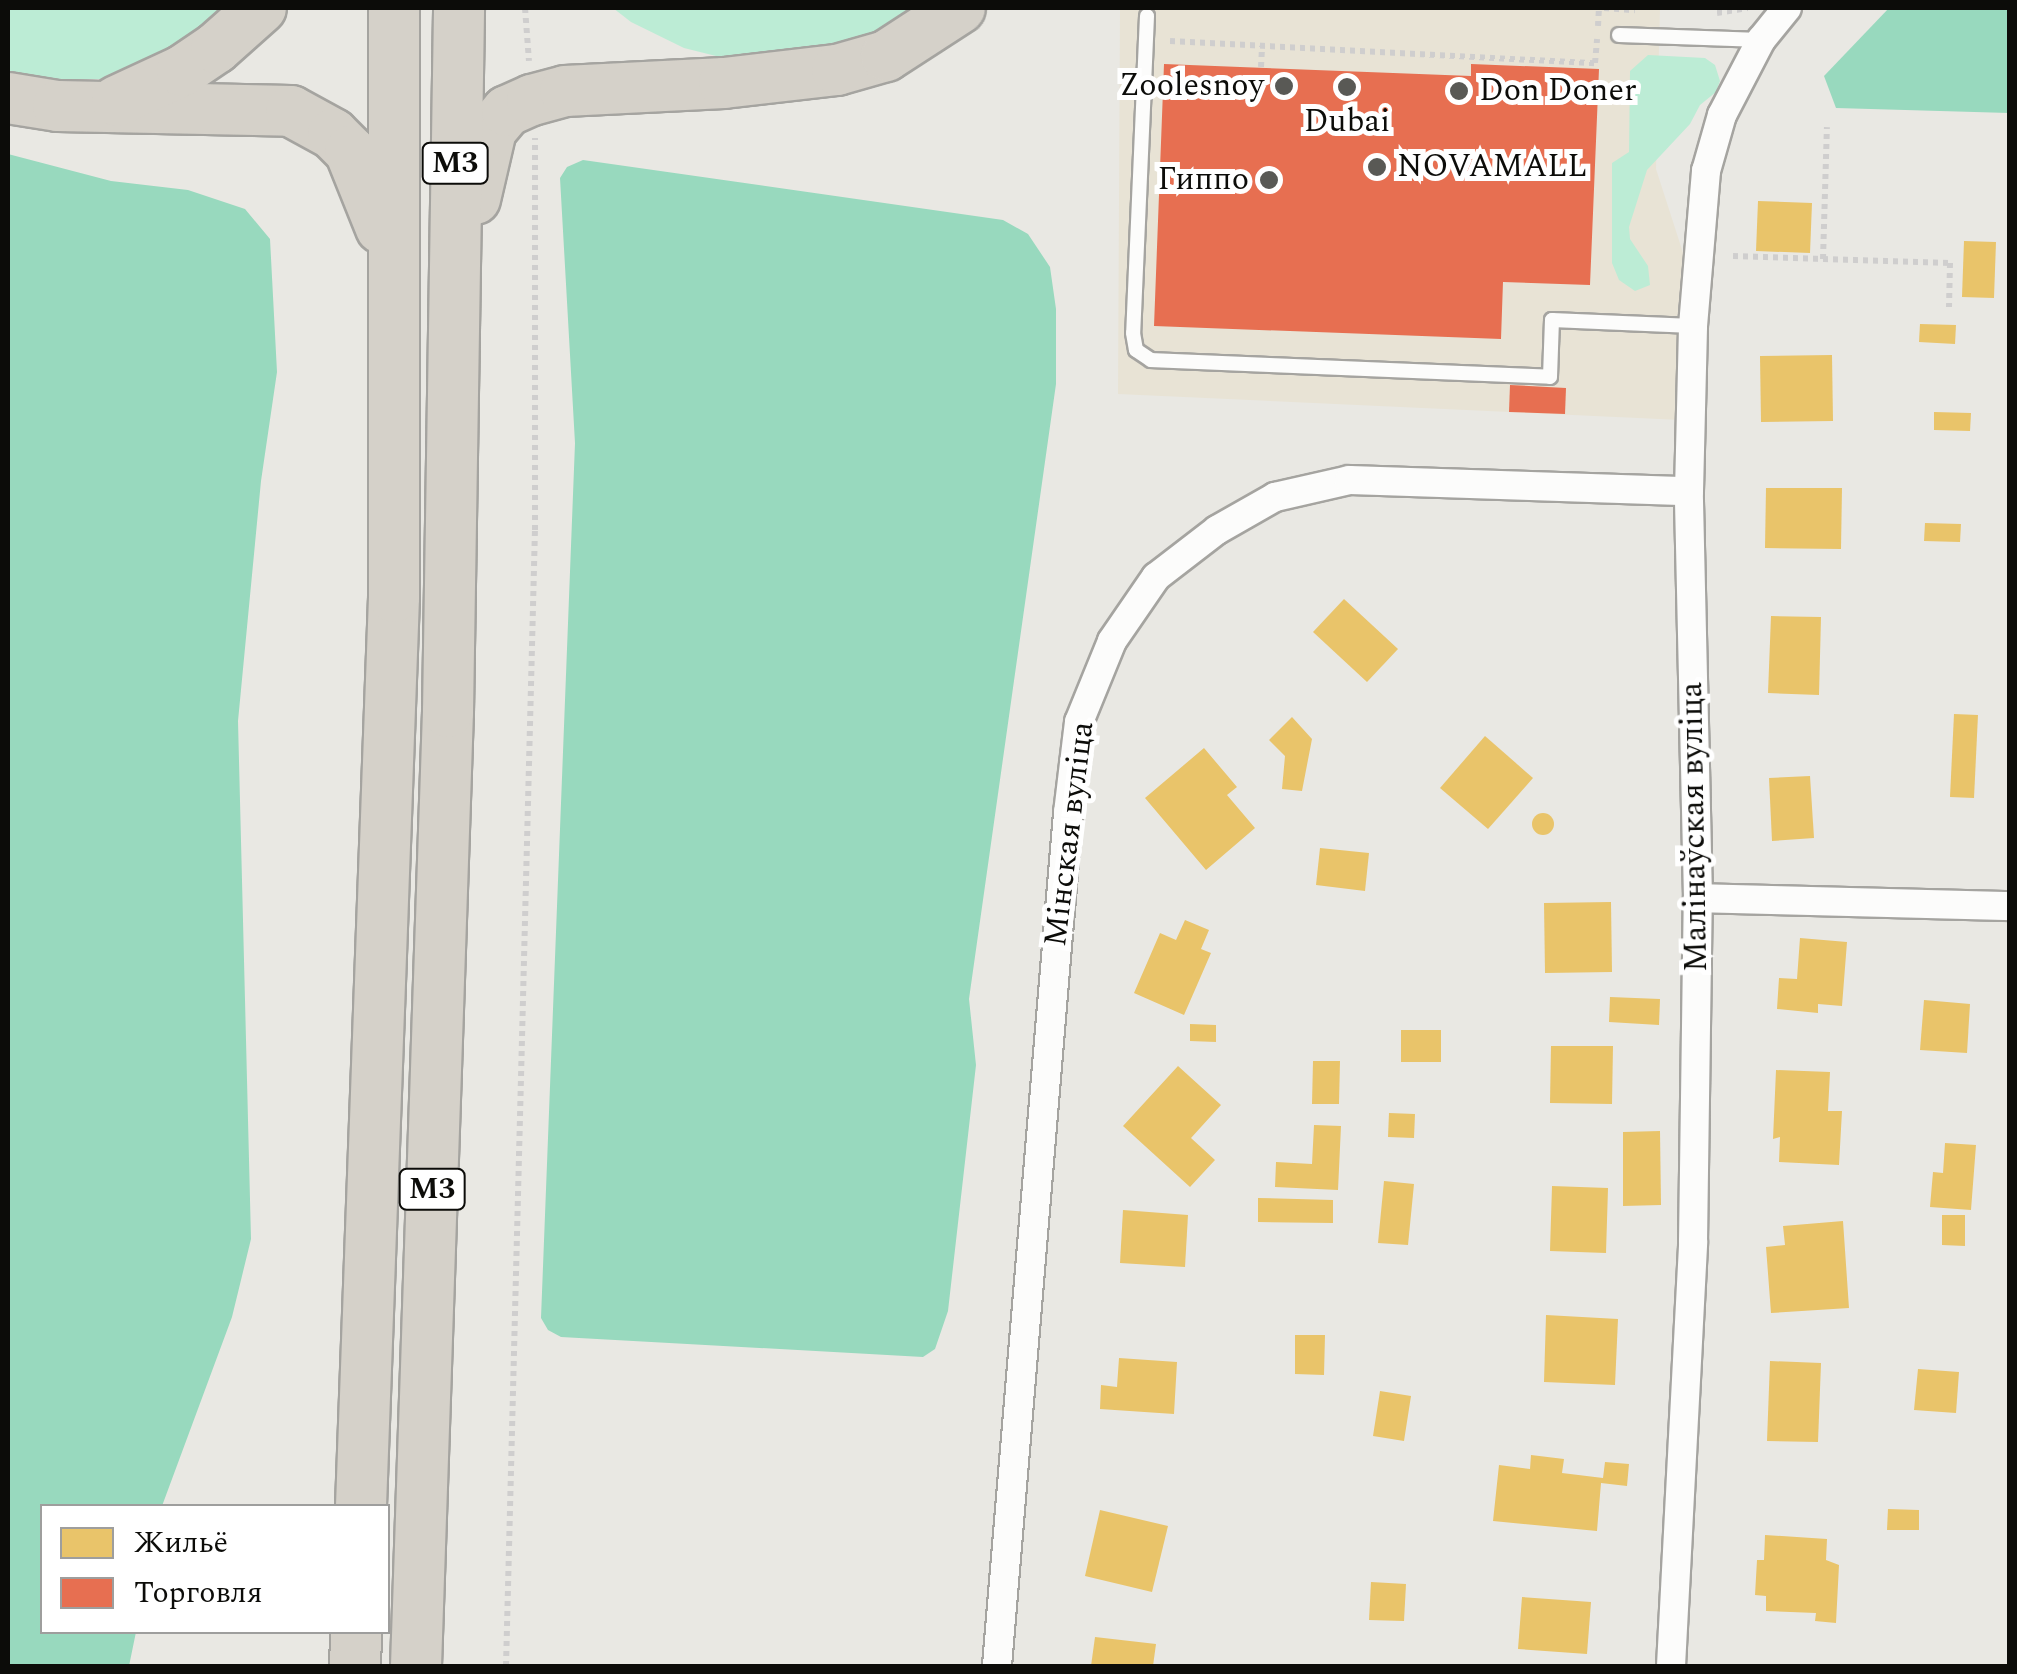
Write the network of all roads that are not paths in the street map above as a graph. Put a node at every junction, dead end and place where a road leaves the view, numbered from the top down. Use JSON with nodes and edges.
{"nodes":[{"id":1,"x":260,"y":8,"type":"edge"},
{"id":2,"x":394,"y":8,"type":"edge"},
{"id":3,"x":459,"y":8,"type":"edge"},
{"id":4,"x":960,"y":8,"type":"edge"},
{"id":5,"x":1787,"y":8,"type":"edge"},
{"id":6,"x":1146,"y":16,"type":"dead end"},
{"id":7,"x":1619,"y":35,"type":"dead end"},
{"id":8,"x":1761,"y":40,"type":"junction"},
{"id":9,"x":8,"y":98,"type":"edge"},
{"id":10,"x":103,"y":106,"type":"junction"},
{"id":11,"x":393,"y":262,"type":"junction"},
{"id":12,"x":454,"y":319,"type":"junction"},
{"id":13,"x":1693,"y":326,"type":"junction"},
{"id":14,"x":1688,"y":491,"type":"junction"},
{"id":15,"x":1698,"y":898,"type":"junction"},
{"id":16,"x":2010,"y":906,"type":"edge"},
{"id":17,"x":361,"y":1504,"type":"edge"},
{"id":18,"x":356,"y":1634,"type":"edge"},
{"id":19,"x":355,"y":1666,"type":"edge"},
{"id":20,"x":416,"y":1666,"type":"edge"},
{"id":21,"x":996,"y":1666,"type":"edge"},
{"id":22,"x":1671,"y":1666,"type":"edge"}],
"edges":[{"from":1,"to":10,"type":"highway"},
{"from":2,"to":11,"type":"highway","number":"М3"},
{"from":3,"to":12,"type":"highway","number":"М3"},
{"from":4,"to":12,"type":"highway"},
{"from":5,"to":8,"type":"street","name":"Малінаўская вуліца"},
{"from":6,"to":13,"type":"lane"},
{"from":7,"to":8,"type":"lane"},
{"from":8,"to":13,"type":"street","name":"Малінаўская вуліца"},
{"from":9,"to":10,"type":"highway"},
{"from":10,"to":11,"type":"highway"},
{"from":11,"to":17,"type":"highway","number":"М3"},
{"from":12,"to":20,"type":"highway","number":"М3"},
{"from":13,"to":14,"type":"street","name":"Малінаўская вуліца"},
{"from":14,"to":15,"type":"street","name":"Малінаўская вуліца"},
{"from":14,"to":21,"type":"street","name":"Мінская вуліца"},
{"from":15,"to":16,"type":"street"},
{"from":15,"to":22,"type":"street","name":"Малінаўская вуліца"},
{"from":18,"to":19,"type":"highway"}]}
